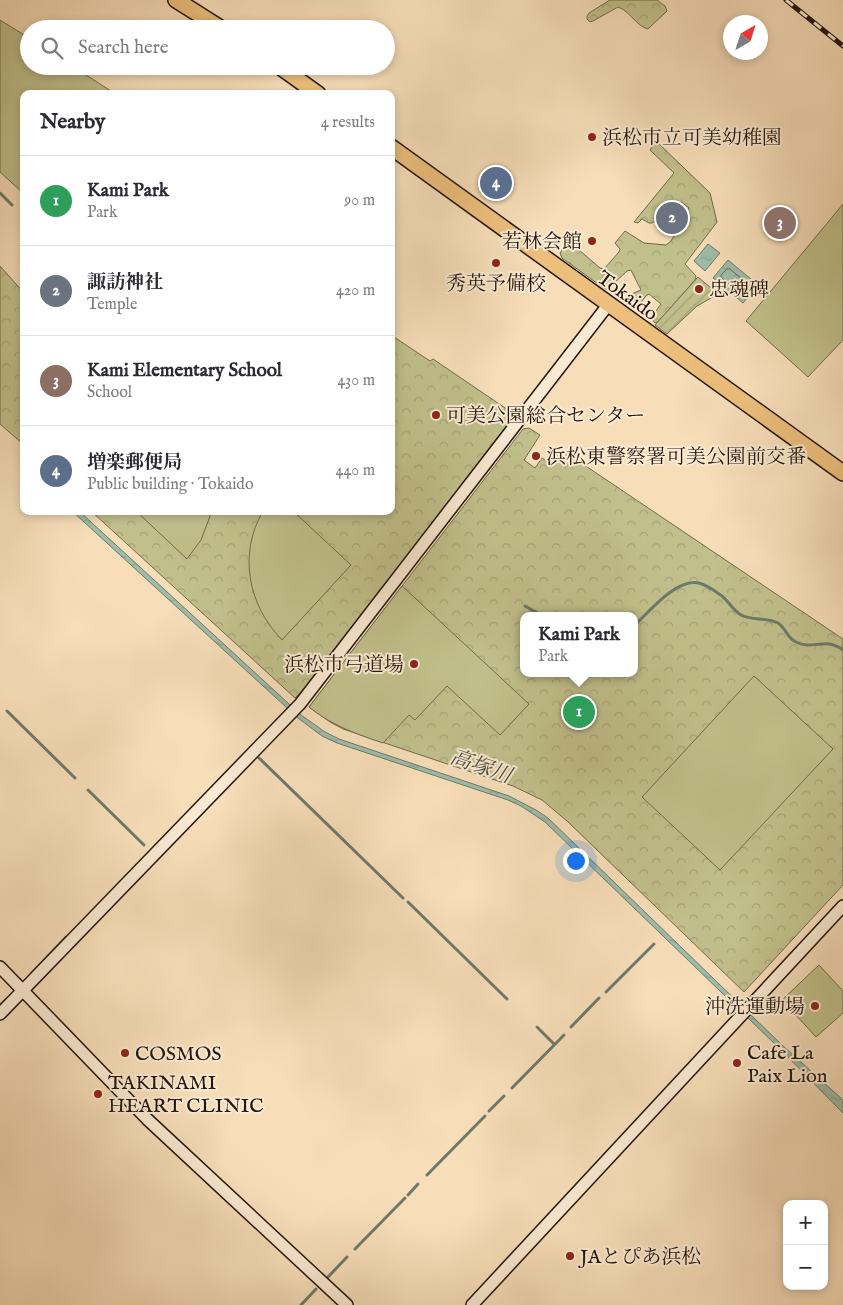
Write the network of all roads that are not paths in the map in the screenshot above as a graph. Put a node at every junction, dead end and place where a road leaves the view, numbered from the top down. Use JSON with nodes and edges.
{"nodes":[{"id":1,"x":176,"y":0,"type":"edge"},
{"id":2,"x":208,"y":20,"type":"edge"},
{"id":3,"x":292,"y":75,"type":"edge"},
{"id":4,"x":312,"y":90,"type":"edge"},
{"id":5,"x":395,"y":150,"type":"edge"},
{"id":6,"x":608,"y":305,"type":"junction"},
{"id":7,"x":843,"y":474,"type":"edge"},
{"id":8,"x":843,"y":906,"type":"edge"},
{"id":9,"x":0,"y":967,"type":"edge"},
{"id":10,"x":24,"y":990,"type":"junction"},
{"id":11,"x":0,"y":1014,"type":"edge"},
{"id":12,"x":347,"y":1305,"type":"edge"},
{"id":13,"x":472,"y":1305,"type":"edge"}],
"edges":[{"from":1,"to":2,"type":"highway"},
{"from":3,"to":4,"type":"highway"},
{"from":5,"to":6,"type":"highway","name":"Tokaido"},
{"from":6,"to":7,"type":"highway","name":"Tokaido"},
{"from":6,"to":10,"type":"street"},
{"from":8,"to":13,"type":"street"},
{"from":9,"to":10,"type":"street"},
{"from":10,"to":11,"type":"street"},
{"from":10,"to":12,"type":"street"}]}
